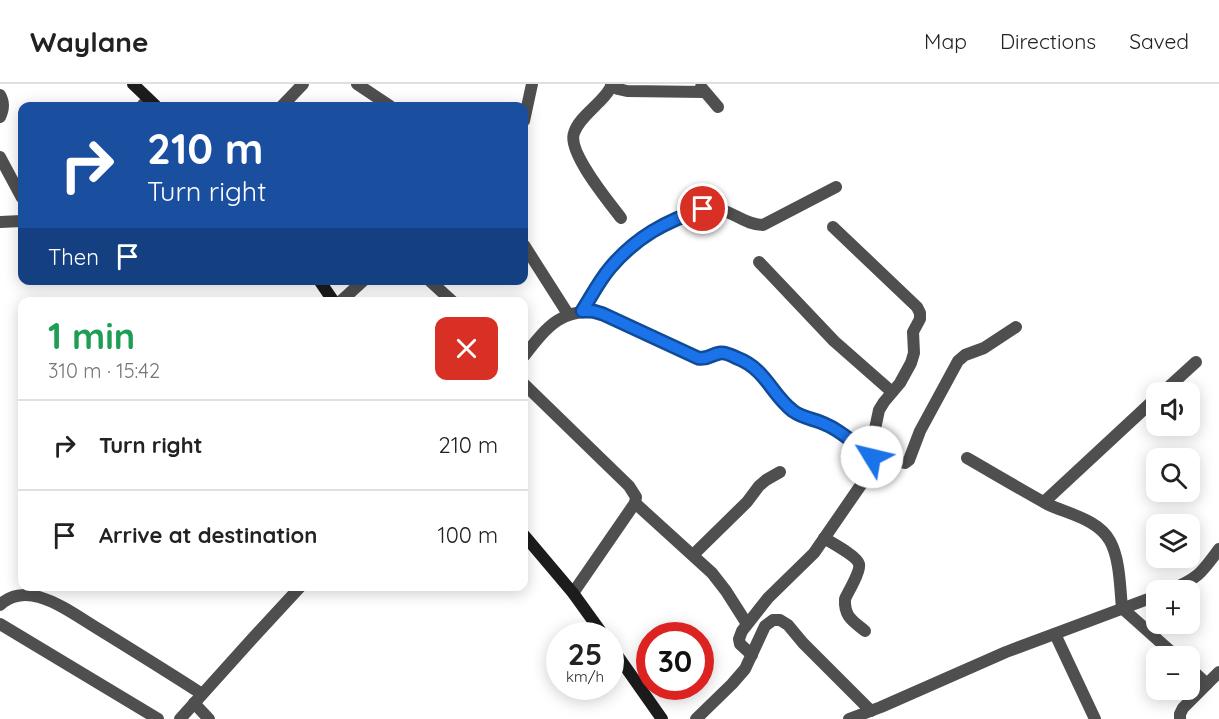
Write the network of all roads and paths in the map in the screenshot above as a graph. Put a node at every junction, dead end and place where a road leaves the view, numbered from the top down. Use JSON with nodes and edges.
{"nodes":[{"id":1,"x":133,"y":84,"type":"edge"},
{"id":2,"x":357,"y":84,"type":"edge"},
{"id":3,"x":532,"y":84,"type":"edge"},
{"id":4,"x":612,"y":85,"type":"edge"},
{"id":5,"x":296,"y":86,"type":"edge"},
{"id":6,"x":702,"y":88,"type":"edge"},
{"id":7,"x":0,"y":95,"type":"edge"},
{"id":8,"x":146,"y":102,"type":"edge"},
{"id":9,"x":285,"y":102,"type":"edge"},
{"id":10,"x":384,"y":102,"type":"edge"},
{"id":11,"x":528,"y":102,"type":"edge"},
{"id":12,"x":718,"y":107,"type":"dead end"},
{"id":13,"x":0,"y":117,"type":"edge"},
{"id":14,"x":0,"y":157,"type":"edge"},
{"id":15,"x":18,"y":181,"type":"edge"},
{"id":16,"x":836,"y":187,"type":"dead end"},
{"id":17,"x":621,"y":218,"type":"dead end"},
{"id":18,"x":18,"y":221,"type":"edge"},
{"id":19,"x":0,"y":222,"type":"edge"},
{"id":20,"x":833,"y":227,"type":"dead end"},
{"id":21,"x":528,"y":251,"type":"edge"},
{"id":22,"x":759,"y":262,"type":"dead end"},
{"id":23,"x":359,"y":285,"type":"edge"},
{"id":24,"x":434,"y":285,"type":"edge"},
{"id":25,"x":345,"y":297,"type":"edge"},
{"id":26,"x":448,"y":297,"type":"edge"},
{"id":27,"x":582,"y":311,"type":"junction"},
{"id":28,"x":567,"y":314,"type":"junction"},
{"id":29,"x":1017,"y":327,"type":"dead end"},
{"id":30,"x":528,"y":352,"type":"edge"},
{"id":31,"x":1196,"y":362,"type":"dead end"},
{"id":32,"x":1174,"y":382,"type":"edge"},
{"id":33,"x":528,"y":388,"type":"edge"},
{"id":34,"x":892,"y":392,"type":"junction"},
{"id":35,"x":1146,"y":407,"type":"edge"},
{"id":36,"x":872,"y":453,"type":"junction"},
{"id":37,"x":967,"y":458,"type":"dead end"},
{"id":38,"x":780,"y":472,"type":"dead end"},
{"id":39,"x":1044,"y":502,"type":"junction"},
{"id":40,"x":634,"y":503,"type":"junction"},
{"id":41,"x":824,"y":538,"type":"junction"},
{"id":42,"x":528,"y":541,"type":"edge"},
{"id":43,"x":1219,"y":549,"type":"edge"},
{"id":44,"x":693,"y":555,"type":"junction"},
{"id":45,"x":1192,"y":580,"type":"edge"},
{"id":46,"x":297,"y":591,"type":"edge"},
{"id":47,"x":573,"y":593,"type":"junction"},
{"id":48,"x":3,"y":598,"type":"edge"},
{"id":49,"x":1146,"y":600,"type":"edge"},
{"id":50,"x":1122,"y":608,"type":"junction"},
{"id":51,"x":594,"y":622,"type":"edge"},
{"id":52,"x":0,"y":624,"type":"edge"},
{"id":53,"x":747,"y":624,"type":"junction"},
{"id":54,"x":865,"y":631,"type":"dead end"},
{"id":55,"x":1054,"y":634,"type":"junction"},
{"id":56,"x":1165,"y":646,"type":"edge"},
{"id":57,"x":752,"y":655,"type":"junction"},
{"id":58,"x":624,"y":665,"type":"edge"},
{"id":59,"x":1219,"y":672,"type":"edge"},
{"id":60,"x":1200,"y":677,"type":"edge"},
{"id":61,"x":1207,"y":684,"type":"junction"},
{"id":62,"x":198,"y":699,"type":"junction"},
{"id":63,"x":876,"y":709,"type":"junction"},
{"id":64,"x":158,"y":719,"type":"edge"},
{"id":65,"x":180,"y":719,"type":"edge"},
{"id":66,"x":209,"y":719,"type":"edge"},
{"id":67,"x":662,"y":719,"type":"edge"},
{"id":68,"x":696,"y":719,"type":"edge"},
{"id":69,"x":849,"y":719,"type":"edge"},
{"id":70,"x":1095,"y":719,"type":"edge"},
{"id":71,"x":1180,"y":719,"type":"edge"}],
"edges":[{"from":1,"to":8,"type":"main road"},
{"from":2,"to":10,"type":"street"},
{"from":3,"to":11,"type":"street"},
{"from":4,"to":6,"type":"street"},
{"from":4,"to":17,"type":"street"},
{"from":5,"to":9,"type":"street"},
{"from":6,"to":12,"type":"street"},
{"from":7,"to":13,"type":"street"},
{"from":14,"to":15,"type":"street"},
{"from":16,"to":27,"type":"street"},
{"from":18,"to":19,"type":"street"},
{"from":20,"to":34,"type":"street"},
{"from":21,"to":28,"type":"street"},
{"from":22,"to":34,"type":"street"},
{"from":23,"to":25,"type":"street"},
{"from":24,"to":26,"type":"street"},
{"from":27,"to":28,"type":"street"},
{"from":27,"to":36,"type":"street"},
{"from":28,"to":30,"type":"street"},
{"from":29,"to":36,"type":"street"},
{"from":31,"to":32,"type":"street"},
{"from":33,"to":40,"type":"street"},
{"from":34,"to":36,"type":"street"},
{"from":35,"to":39,"type":"street"},
{"from":36,"to":41,"type":"street"},
{"from":37,"to":39,"type":"street"},
{"from":38,"to":44,"type":"street"},
{"from":39,"to":50,"type":"street"},
{"from":40,"to":44,"type":"street"},
{"from":40,"to":47,"type":"street"},
{"from":41,"to":53,"type":"street"},
{"from":41,"to":54,"type":"street"},
{"from":42,"to":47,"type":"main road"},
{"from":43,"to":45,"type":"street"},
{"from":44,"to":53,"type":"street"},
{"from":46,"to":62,"type":"street"},
{"from":47,"to":51,"type":"main road"},
{"from":48,"to":62,"type":"street"},
{"from":49,"to":50,"type":"street"},
{"from":50,"to":55,"type":"street"},
{"from":50,"to":56,"type":"street"},
{"from":52,"to":64,"type":"street"},
{"from":53,"to":57,"type":"street"},
{"from":55,"to":63,"type":"street"},
{"from":55,"to":70,"type":"street"},
{"from":57,"to":63,"type":"street"},
{"from":57,"to":68,"type":"street"},
{"from":58,"to":67,"type":"main road"},
{"from":59,"to":61,"type":"street"},
{"from":60,"to":61,"type":"street"},
{"from":61,"to":71,"type":"street"},
{"from":62,"to":65,"type":"street"},
{"from":62,"to":66,"type":"street"},
{"from":63,"to":69,"type":"street"}]}
